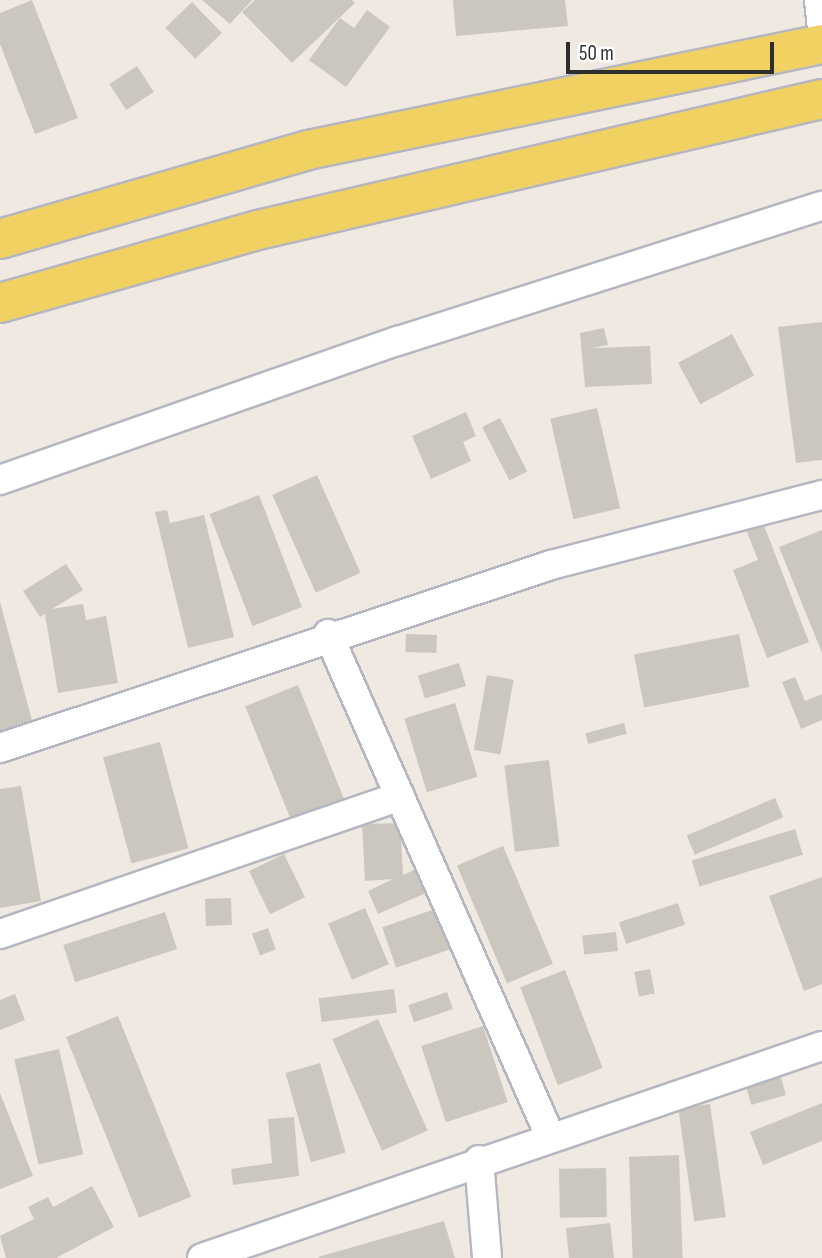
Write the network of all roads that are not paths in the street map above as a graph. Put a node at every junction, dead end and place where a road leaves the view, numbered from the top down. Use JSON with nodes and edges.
{"nodes":[{"id":1,"x":819,"y":0,"type":"edge"},
{"id":2,"x":822,"y":29,"type":"edge"},
{"id":3,"x":822,"y":44,"type":"edge"},
{"id":4,"x":822,"y":99,"type":"edge"},
{"id":5,"x":822,"y":206,"type":"edge"},
{"id":6,"x":0,"y":239,"type":"edge"},
{"id":7,"x":0,"y":303,"type":"edge"},
{"id":8,"x":0,"y":480,"type":"edge"},
{"id":9,"x":822,"y":495,"type":"edge"},
{"id":10,"x":328,"y":634,"type":"junction"},
{"id":11,"x":0,"y":748,"type":"edge"},
{"id":12,"x":400,"y":796,"type":"junction"},
{"id":13,"x":0,"y":934,"type":"edge"},
{"id":14,"x":822,"y":1046,"type":"edge"},
{"id":15,"x":550,"y":1136,"type":"junction"},
{"id":16,"x":479,"y":1160,"type":"junction"},
{"id":17,"x":202,"y":1258,"type":"edge"},
{"id":18,"x":488,"y":1258,"type":"edge"}],
"edges":[{"from":1,"to":2,"type":"street"},
{"from":3,"to":6,"type":"main road"},
{"from":4,"to":7,"type":"main road"},
{"from":5,"to":8,"type":"street"},
{"from":9,"to":10,"type":"street"},
{"from":10,"to":11,"type":"street"},
{"from":10,"to":12,"type":"street"},
{"from":12,"to":13,"type":"street"},
{"from":12,"to":15,"type":"street"},
{"from":14,"to":15,"type":"street"},
{"from":15,"to":16,"type":"street"},
{"from":16,"to":17,"type":"street"},
{"from":16,"to":18,"type":"street"}]}
